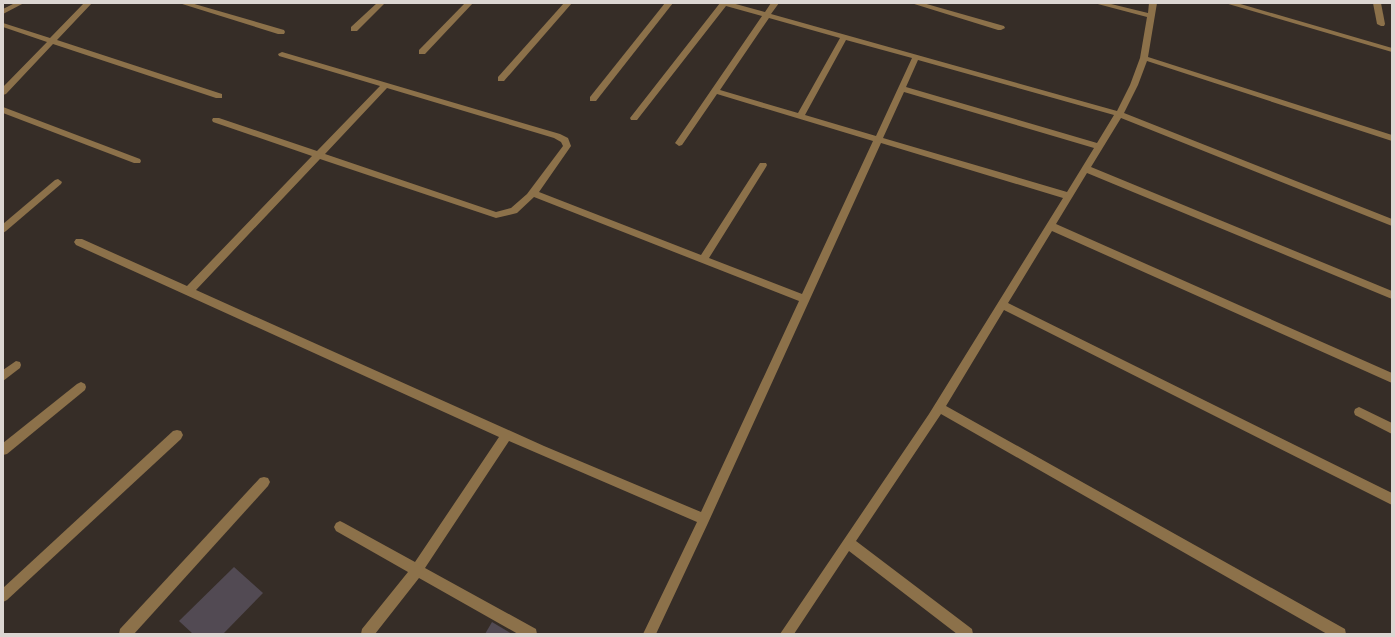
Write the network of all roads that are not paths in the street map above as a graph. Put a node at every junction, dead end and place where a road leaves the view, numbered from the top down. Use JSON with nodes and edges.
{"nodes":[{"id":1,"x":20,"y":3,"type":"edge"},
{"id":2,"x":88,"y":3,"type":"edge"},
{"id":3,"x":183,"y":3,"type":"edge"},
{"id":4,"x":381,"y":3,"type":"edge"},
{"id":5,"x":469,"y":3,"type":"edge"},
{"id":6,"x":568,"y":3,"type":"edge"},
{"id":7,"x":669,"y":3,"type":"edge"},
{"id":8,"x":724,"y":3,"type":"edge"},
{"id":9,"x":775,"y":3,"type":"edge"},
{"id":10,"x":915,"y":3,"type":"edge"},
{"id":11,"x":1098,"y":3,"type":"edge"},
{"id":12,"x":1153,"y":3,"type":"edge"},
{"id":13,"x":1229,"y":3,"type":"edge"},
{"id":14,"x":1377,"y":3,"type":"edge"},
{"id":15,"x":3,"y":12,"type":"edge"},
{"id":16,"x":767,"y":15,"type":"junction"},
{"id":17,"x":1151,"y":16,"type":"junction"},
{"id":18,"x":1381,"y":24,"type":"dead end"},
{"id":19,"x":3,"y":25,"type":"edge"},
{"id":20,"x":1001,"y":28,"type":"dead end"},
{"id":21,"x":354,"y":29,"type":"dead end"},
{"id":22,"x":281,"y":32,"type":"dead end"},
{"id":23,"x":844,"y":37,"type":"junction"},
{"id":24,"x":51,"y":41,"type":"junction"},
{"id":25,"x":1392,"y":50,"type":"edge"},
{"id":26,"x":422,"y":52,"type":"dead end"},
{"id":27,"x":282,"y":54,"type":"dead end"},
{"id":28,"x":916,"y":57,"type":"junction"},
{"id":29,"x":1144,"y":58,"type":"junction"},
{"id":30,"x":501,"y":79,"type":"dead end"},
{"id":31,"x":386,"y":84,"type":"junction"},
{"id":32,"x":901,"y":88,"type":"junction"},
{"id":33,"x":715,"y":91,"type":"junction"},
{"id":34,"x":3,"y":92,"type":"edge"},
{"id":35,"x":219,"y":96,"type":"dead end"},
{"id":36,"x":593,"y":99,"type":"dead end"},
{"id":37,"x":3,"y":110,"type":"edge"},
{"id":38,"x":1120,"y":114,"type":"junction"},
{"id":39,"x":800,"y":116,"type":"junction"},
{"id":40,"x":634,"y":118,"type":"dead end"},
{"id":41,"x":216,"y":120,"type":"dead end"},
{"id":42,"x":1392,"y":138,"type":"edge"},
{"id":43,"x":878,"y":139,"type":"junction"},
{"id":44,"x":679,"y":143,"type":"dead end"},
{"id":45,"x":1099,"y":147,"type":"junction"},
{"id":46,"x":319,"y":156,"type":"junction"},
{"id":47,"x":137,"y":161,"type":"dead end"},
{"id":48,"x":763,"y":165,"type":"dead end"},
{"id":49,"x":1086,"y":169,"type":"junction"},
{"id":50,"x":58,"y":182,"type":"dead end"},
{"id":51,"x":532,"y":193,"type":"junction"},
{"id":52,"x":1069,"y":196,"type":"junction"},
{"id":53,"x":3,"y":216,"type":"edge"},
{"id":54,"x":14,"y":220,"type":"junction"},
{"id":55,"x":1392,"y":223,"type":"edge"},
{"id":56,"x":1051,"y":226,"type":"junction"},
{"id":57,"x":3,"y":229,"type":"edge"},
{"id":58,"x":79,"y":242,"type":"dead end"},
{"id":59,"x":703,"y":260,"type":"junction"},
{"id":60,"x":189,"y":291,"type":"junction"},
{"id":61,"x":1392,"y":295,"type":"edge"},
{"id":62,"x":805,"y":299,"type":"junction"},
{"id":63,"x":1002,"y":305,"type":"junction"},
{"id":64,"x":16,"y":366,"type":"dead end"},
{"id":65,"x":3,"y":376,"type":"edge"},
{"id":66,"x":1392,"y":378,"type":"edge"},
{"id":67,"x":81,"y":387,"type":"dead end"},
{"id":68,"x":939,"y":408,"type":"junction"},
{"id":69,"x":1359,"y":412,"type":"dead end"},
{"id":70,"x":1392,"y":429,"type":"edge"},
{"id":71,"x":177,"y":435,"type":"dead end"},
{"id":72,"x":507,"y":435,"type":"junction"},
{"id":73,"x":3,"y":450,"type":"edge"},
{"id":74,"x":264,"y":482,"type":"dead end"},
{"id":75,"x":1392,"y":499,"type":"edge"},
{"id":76,"x":704,"y":519,"type":"junction"},
{"id":77,"x":340,"y":527,"type":"dead end"},
{"id":78,"x":848,"y":543,"type":"junction"},
{"id":79,"x":417,"y":570,"type":"junction"},
{"id":80,"x":3,"y":596,"type":"edge"},
{"id":81,"x":125,"y":634,"type":"edge"},
{"id":82,"x":367,"y":634,"type":"edge"},
{"id":83,"x":531,"y":634,"type":"edge"},
{"id":84,"x":649,"y":634,"type":"edge"},
{"id":85,"x":786,"y":634,"type":"edge"},
{"id":86,"x":967,"y":634,"type":"edge"},
{"id":87,"x":1340,"y":634,"type":"edge"}],
"edges":[{"from":1,"to":15,"type":"street"},
{"from":2,"to":24,"type":"street"},
{"from":3,"to":22,"type":"street"},
{"from":4,"to":21,"type":"street"},
{"from":5,"to":26,"type":"street"},
{"from":6,"to":30,"type":"street"},
{"from":7,"to":36,"type":"street"},
{"from":8,"to":16,"type":"street"},
{"from":8,"to":40,"type":"street"},
{"from":9,"to":16,"type":"street"},
{"from":10,"to":20,"type":"street"},
{"from":11,"to":17,"type":"street"},
{"from":12,"to":17,"type":"street"},
{"from":13,"to":25,"type":"street"},
{"from":14,"to":18,"type":"street"},
{"from":16,"to":23,"type":"street"},
{"from":16,"to":33,"type":"street"},
{"from":17,"to":29,"type":"street"},
{"from":19,"to":24,"type":"street"},
{"from":23,"to":28,"type":"street"},
{"from":23,"to":39,"type":"street"},
{"from":24,"to":34,"type":"street"},
{"from":24,"to":35,"type":"street"},
{"from":27,"to":31,"type":"street"},
{"from":28,"to":32,"type":"street"},
{"from":28,"to":38,"type":"street"},
{"from":29,"to":38,"type":"street"},
{"from":29,"to":42,"type":"street"},
{"from":31,"to":46,"type":"street"},
{"from":31,"to":51,"type":"street"},
{"from":32,"to":43,"type":"street"},
{"from":32,"to":45,"type":"street"},
{"from":33,"to":39,"type":"street"},
{"from":33,"to":44,"type":"street"},
{"from":37,"to":47,"type":"street"},
{"from":38,"to":45,"type":"street"},
{"from":38,"to":55,"type":"street"},
{"from":39,"to":43,"type":"street"},
{"from":41,"to":46,"type":"street"},
{"from":43,"to":52,"type":"street"},
{"from":43,"to":62,"type":"street"},
{"from":45,"to":49,"type":"street"},
{"from":46,"to":51,"type":"street"},
{"from":46,"to":60,"type":"street"},
{"from":48,"to":59,"type":"street"},
{"from":49,"to":52,"type":"street"},
{"from":49,"to":61,"type":"street"},
{"from":50,"to":54,"type":"street"},
{"from":51,"to":59,"type":"street"},
{"from":52,"to":56,"type":"street"},
{"from":53,"to":54,"type":"street"},
{"from":54,"to":57,"type":"street"},
{"from":56,"to":63,"type":"street"},
{"from":56,"to":66,"type":"street"},
{"from":58,"to":60,"type":"street"},
{"from":59,"to":62,"type":"street"},
{"from":60,"to":72,"type":"street"},
{"from":62,"to":76,"type":"street"},
{"from":63,"to":68,"type":"street"},
{"from":63,"to":75,"type":"street"},
{"from":64,"to":65,"type":"street"},
{"from":67,"to":73,"type":"street"},
{"from":68,"to":78,"type":"street"},
{"from":68,"to":87,"type":"street"},
{"from":69,"to":70,"type":"street"},
{"from":71,"to":80,"type":"street"},
{"from":72,"to":76,"type":"street"},
{"from":72,"to":79,"type":"street"},
{"from":74,"to":81,"type":"street"},
{"from":76,"to":84,"type":"street"},
{"from":77,"to":79,"type":"street"},
{"from":78,"to":85,"type":"street"},
{"from":78,"to":86,"type":"street"},
{"from":79,"to":82,"type":"street"},
{"from":79,"to":83,"type":"street"}]}
